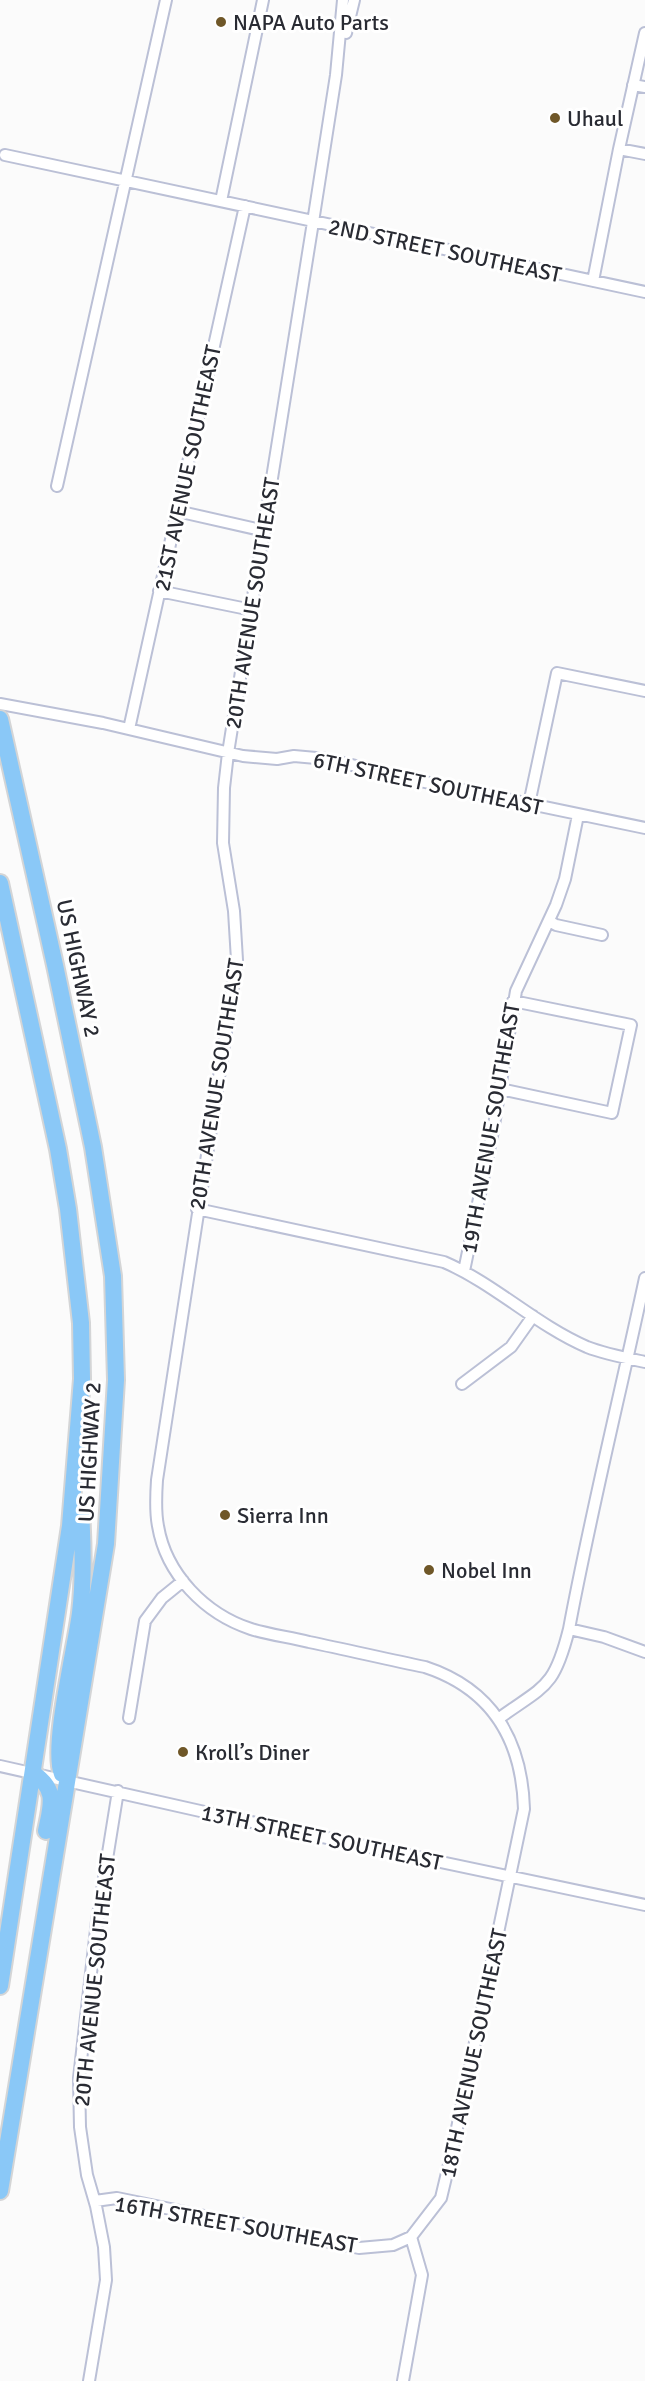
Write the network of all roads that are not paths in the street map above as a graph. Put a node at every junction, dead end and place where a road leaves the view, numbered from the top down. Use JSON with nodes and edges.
{"nodes":[{"id":1,"x":166,"y":0,"type":"edge"},
{"id":2,"x":263,"y":0,"type":"edge"},
{"id":3,"x":343,"y":0,"type":"edge"},
{"id":4,"x":354,"y":0,"type":"edge"},
{"id":5,"x":645,"y":33,"type":"edge"},
{"id":6,"x":336,"y":75,"type":"junction"},
{"id":7,"x":633,"y":85,"type":"junction"},
{"id":8,"x":645,"y":87,"type":"edge"},
{"id":9,"x":618,"y":149,"type":"junction"},
{"id":10,"x":645,"y":154,"type":"edge"},
{"id":11,"x":4,"y":155,"type":"dead end"},
{"id":12,"x":126,"y":182,"type":"junction"},
{"id":13,"x":221,"y":201,"type":"junction"},
{"id":14,"x":244,"y":206,"type":"junction"},
{"id":15,"x":314,"y":222,"type":"junction"},
{"id":16,"x":593,"y":281,"type":"junction"},
{"id":17,"x":645,"y":292,"type":"edge"},
{"id":18,"x":57,"y":486,"type":"dead end"},
{"id":19,"x":177,"y":511,"type":"junction"},
{"id":20,"x":265,"y":531,"type":"junction"},
{"id":21,"x":159,"y":591,"type":"junction"},
{"id":22,"x":252,"y":610,"type":"junction"},
{"id":23,"x":645,"y":691,"type":"edge"},
{"id":24,"x":0,"y":704,"type":"edge"},
{"id":25,"x":0,"y":719,"type":"edge"},
{"id":26,"x":129,"y":729,"type":"junction"},
{"id":27,"x":228,"y":753,"type":"junction"},
{"id":28,"x":0,"y":774,"type":"edge"},
{"id":29,"x":529,"y":804,"type":"junction"},
{"id":30,"x":578,"y":815,"type":"junction"},
{"id":31,"x":645,"y":828,"type":"edge"},
{"id":32,"x":34,"y":872,"type":"junction"},
{"id":33,"x":0,"y":883,"type":"edge"},
{"id":34,"x":549,"y":921,"type":"junction"},
{"id":35,"x":602,"y":935,"type":"dead end"},
{"id":36,"x":513,"y":1001,"type":"junction"},
{"id":37,"x":500,"y":1089,"type":"junction"},
{"id":38,"x":197,"y":1209,"type":"junction"},
{"id":39,"x":464,"y":1271,"type":"junction"},
{"id":40,"x":645,"y":1278,"type":"edge"},
{"id":41,"x":533,"y":1316,"type":"junction"},
{"id":42,"x":628,"y":1359,"type":"junction"},
{"id":43,"x":645,"y":1362,"type":"edge"},
{"id":44,"x":462,"y":1384,"type":"dead end"},
{"id":45,"x":77,"y":1459,"type":"junction"},
{"id":46,"x":183,"y":1581,"type":"junction"},
{"id":47,"x":569,"y":1629,"type":"junction"},
{"id":48,"x":645,"y":1653,"type":"edge"},
{"id":49,"x":129,"y":1718,"type":"dead end"},
{"id":50,"x":498,"y":1719,"type":"junction"},
{"id":51,"x":0,"y":1766,"type":"edge"},
{"id":52,"x":33,"y":1773,"type":"junction"},
{"id":53,"x":67,"y":1780,"type":"junction"},
{"id":54,"x":118,"y":1791,"type":"junction"},
{"id":55,"x":511,"y":1877,"type":"junction"},
{"id":56,"x":645,"y":1905,"type":"edge"},
{"id":57,"x":0,"y":1986,"type":"edge"},
{"id":58,"x":26,"y":2035,"type":"junction"},
{"id":59,"x":0,"y":2191,"type":"edge"},
{"id":60,"x":95,"y":2200,"type":"junction"},
{"id":61,"x":411,"y":2237,"type":"junction"},
{"id":62,"x":89,"y":2381,"type":"edge"},
{"id":63,"x":403,"y":2381,"type":"edge"}],
"edges":[{"from":1,"to":12,"type":"street"},
{"from":2,"to":13,"type":"street"},
{"from":3,"to":6,"type":"street"},
{"from":4,"to":6,"type":"street"},
{"from":5,"to":7,"type":"street"},
{"from":6,"to":15,"type":"street","name":"20TH AVENUE SOUTHEAST"},
{"from":7,"to":8,"type":"street"},
{"from":7,"to":9,"type":"street"},
{"from":9,"to":10,"type":"street"},
{"from":9,"to":16,"type":"street"},
{"from":11,"to":12,"type":"street"},
{"from":12,"to":13,"type":"street"},
{"from":12,"to":18,"type":"street"},
{"from":13,"to":14,"type":"street","name":"2ND STREET SOUTHEAST"},
{"from":14,"to":15,"type":"street","name":"2ND STREET SOUTHEAST"},
{"from":14,"to":19,"type":"street","name":"21ST AVENUE SOUTHEAST"},
{"from":15,"to":16,"type":"street","name":"2ND STREET SOUTHEAST"},
{"from":15,"to":20,"type":"street","name":"20TH AVENUE SOUTHEAST"},
{"from":16,"to":17,"type":"street","name":"2ND STREET SOUTHEAST"},
{"from":19,"to":20,"type":"street"},
{"from":19,"to":21,"type":"street","name":"21ST AVENUE SOUTHEAST"},
{"from":20,"to":22,"type":"street","name":"20TH AVENUE SOUTHEAST"},
{"from":21,"to":22,"type":"street"},
{"from":21,"to":26,"type":"street","name":"21ST AVENUE SOUTHEAST"},
{"from":22,"to":27,"type":"street","name":"20TH AVENUE SOUTHEAST"},
{"from":23,"to":29,"type":"street"},
{"from":24,"to":26,"type":"street","name":"6TH STREET SOUTHEAST"},
{"from":25,"to":32,"type":"highway","name":"US HIGHWAY 2"},
{"from":26,"to":27,"type":"street","name":"6TH STREET SOUTHEAST"},
{"from":27,"to":29,"type":"street","name":"6TH STREET SOUTHEAST"},
{"from":27,"to":38,"type":"street","name":"20TH AVENUE SOUTHEAST"},
{"from":28,"to":32,"type":"highway"},
{"from":29,"to":30,"type":"street","name":"6TH STREET SOUTHEAST"},
{"from":30,"to":31,"type":"street","name":"6TH STREET SOUTHEAST"},
{"from":30,"to":34,"type":"street","name":"19TH AVENUE SOUTHEAST"},
{"from":32,"to":53,"type":"highway","name":"US HIGHWAY 2"},
{"from":33,"to":45,"type":"highway","name":"US HIGHWAY 2"},
{"from":34,"to":35,"type":"street"},
{"from":34,"to":36,"type":"street","name":"19TH AVENUE SOUTHEAST"},
{"from":36,"to":37,"type":"street","name":"19TH AVENUE SOUTHEAST"},
{"from":36,"to":37,"type":"street"},
{"from":37,"to":39,"type":"street","name":"19TH AVENUE SOUTHEAST"},
{"from":38,"to":39,"type":"street"},
{"from":38,"to":46,"type":"street","name":"20TH AVENUE SOUTHEAST"},
{"from":39,"to":41,"type":"street","name":"19TH AVENUE SOUTHEAST"},
{"from":40,"to":42,"type":"street"},
{"from":41,"to":42,"type":"street","name":"19TH AVENUE SOUTHEAST"},
{"from":41,"to":44,"type":"street"},
{"from":42,"to":43,"type":"street","name":"19TH AVENUE SOUTHEAST"},
{"from":42,"to":47,"type":"street"},
{"from":45,"to":52,"type":"highway","name":"US HIGHWAY 2"},
{"from":45,"to":53,"type":"highway"},
{"from":46,"to":49,"type":"street"},
{"from":46,"to":50,"type":"street","name":"18TH AVENUE SOUTHEAST"},
{"from":47,"to":48,"type":"street"},
{"from":47,"to":50,"type":"street"},
{"from":50,"to":55,"type":"street","name":"18TH AVENUE SOUTHEAST"},
{"from":51,"to":52,"type":"street","name":"13TH STREET SOUTHEAST"},
{"from":52,"to":53,"type":"street","name":"13TH STREET SOUTHEAST"},
{"from":52,"to":57,"type":"highway","name":"US HIGHWAY 2"},
{"from":52,"to":58,"type":"highway"},
{"from":53,"to":54,"type":"street","name":"13TH STREET SOUTHEAST"},
{"from":53,"to":58,"type":"highway","name":"US HIGHWAY 2"},
{"from":54,"to":55,"type":"street","name":"13TH STREET SOUTHEAST"},
{"from":54,"to":60,"type":"street","name":"20TH AVENUE SOUTHEAST"},
{"from":55,"to":56,"type":"street","name":"13TH STREET SOUTHEAST"},
{"from":55,"to":61,"type":"street","name":"18TH AVENUE SOUTHEAST"},
{"from":58,"to":59,"type":"highway","name":"US HIGHWAY 2"},
{"from":60,"to":61,"type":"street","name":"16TH STREET SOUTHEAST"},
{"from":60,"to":62,"type":"street","name":"20TH AVENUE SOUTHEAST"},
{"from":61,"to":63,"type":"street"}]}
